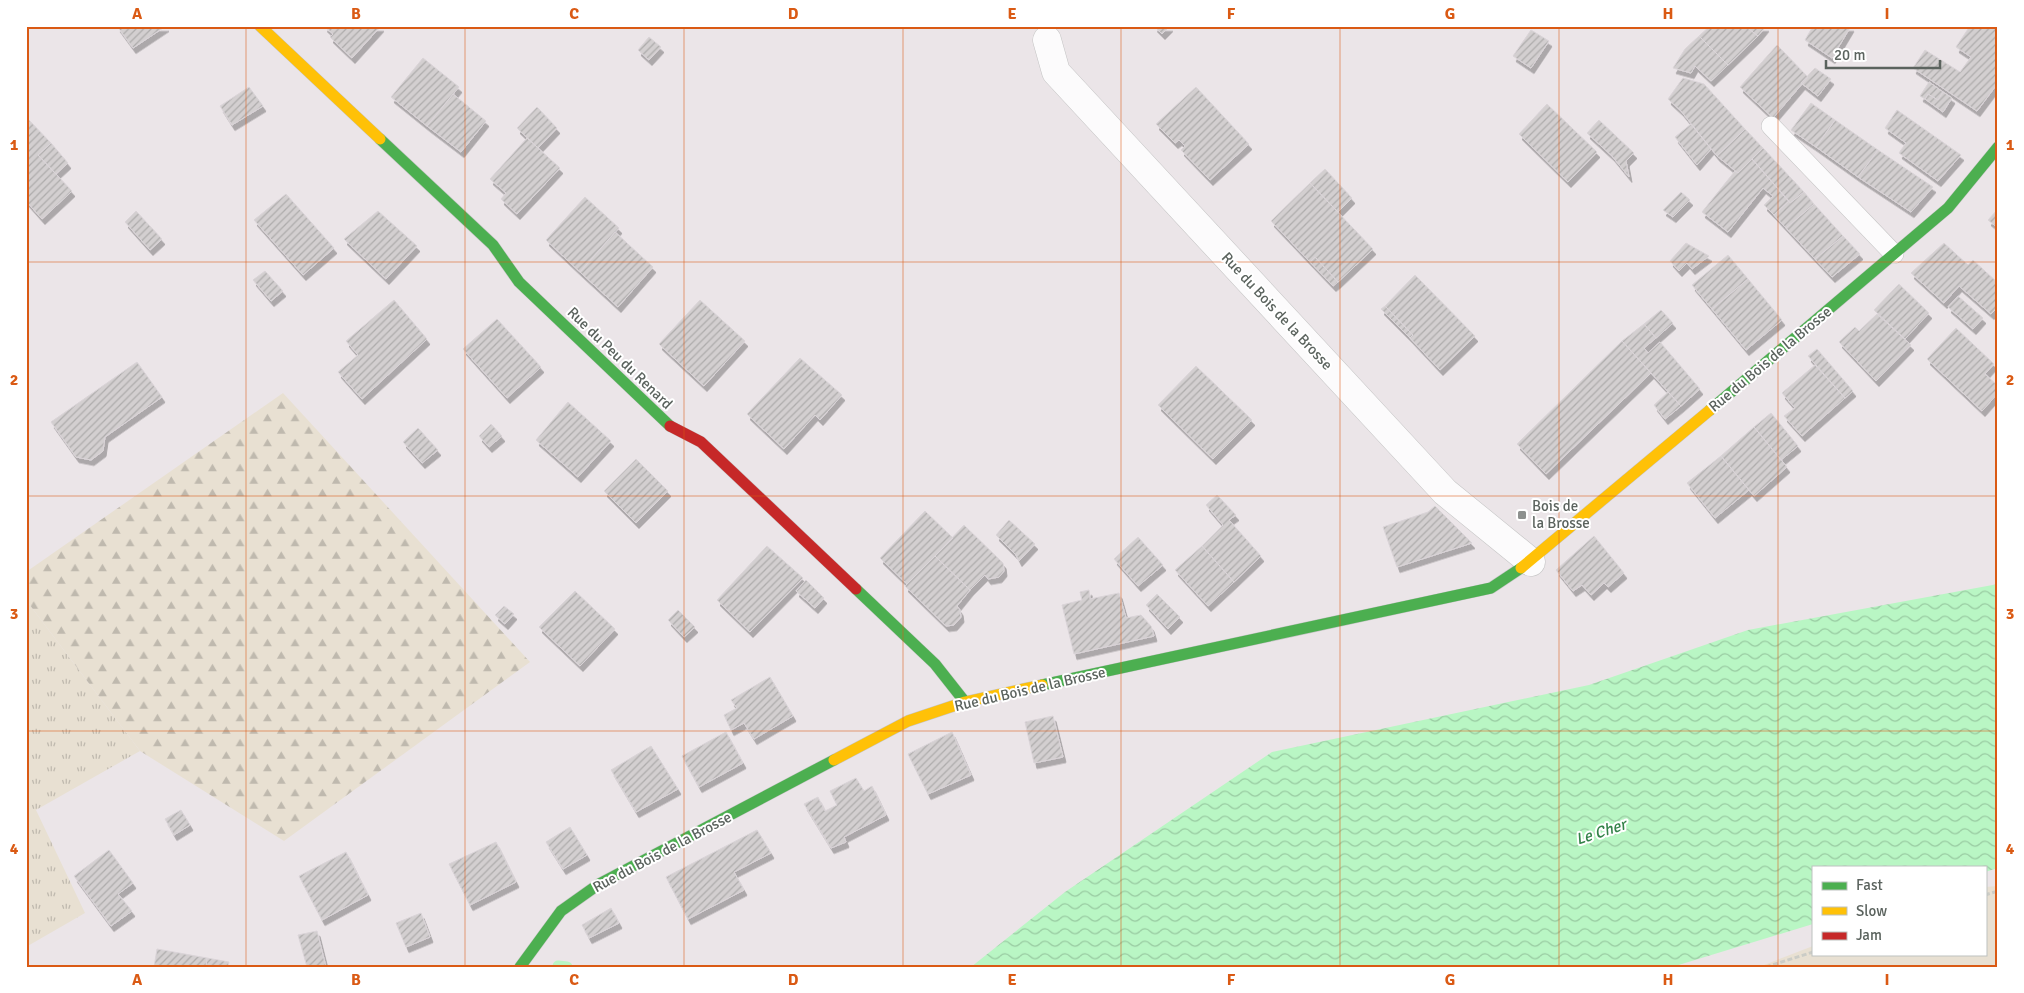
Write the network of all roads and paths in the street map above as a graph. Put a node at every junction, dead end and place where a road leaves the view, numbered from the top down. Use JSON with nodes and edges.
{"nodes":[{"id":1,"x":260,"y":26,"type":"edge"},
{"id":2,"x":1047,"y":40,"type":"dead end"},
{"id":3,"x":1771,"y":126,"type":"dead end"},
{"id":4,"x":1998,"y":147,"type":"edge"},
{"id":5,"x":1894,"y":254,"type":"junction"},
{"id":6,"x":1531,"y":562,"type":"junction"},
{"id":7,"x":965,"y":702,"type":"junction"},
{"id":8,"x":1998,"y":891,"type":"edge"},
{"id":9,"x":1986,"y":895,"type":"edge"},
{"id":10,"x":1812,"y":952,"type":"edge"},
{"id":11,"x":523,"y":962,"type":"edge"},
{"id":12,"x":1766,"y":967,"type":"edge"}],
"edges":[{"from":1,"to":7,"type":"street","name":"Rue du Peu du Renard"},
{"from":2,"to":6,"type":"street","name":"Rue du Bois de la Brosse"},
{"from":3,"to":5,"type":"lane"},
{"from":4,"to":5,"type":"street","name":"Rue du Bois de la Brosse"},
{"from":5,"to":6,"type":"street","name":"Rue du Bois de la Brosse"},
{"from":6,"to":7,"type":"street","name":"Rue du Bois de la Brosse"},
{"from":7,"to":11,"type":"street","name":"Rue du Bois de la Brosse"},
{"from":8,"to":9,"type":"path"},
{"from":10,"to":12,"type":"path"}]}
